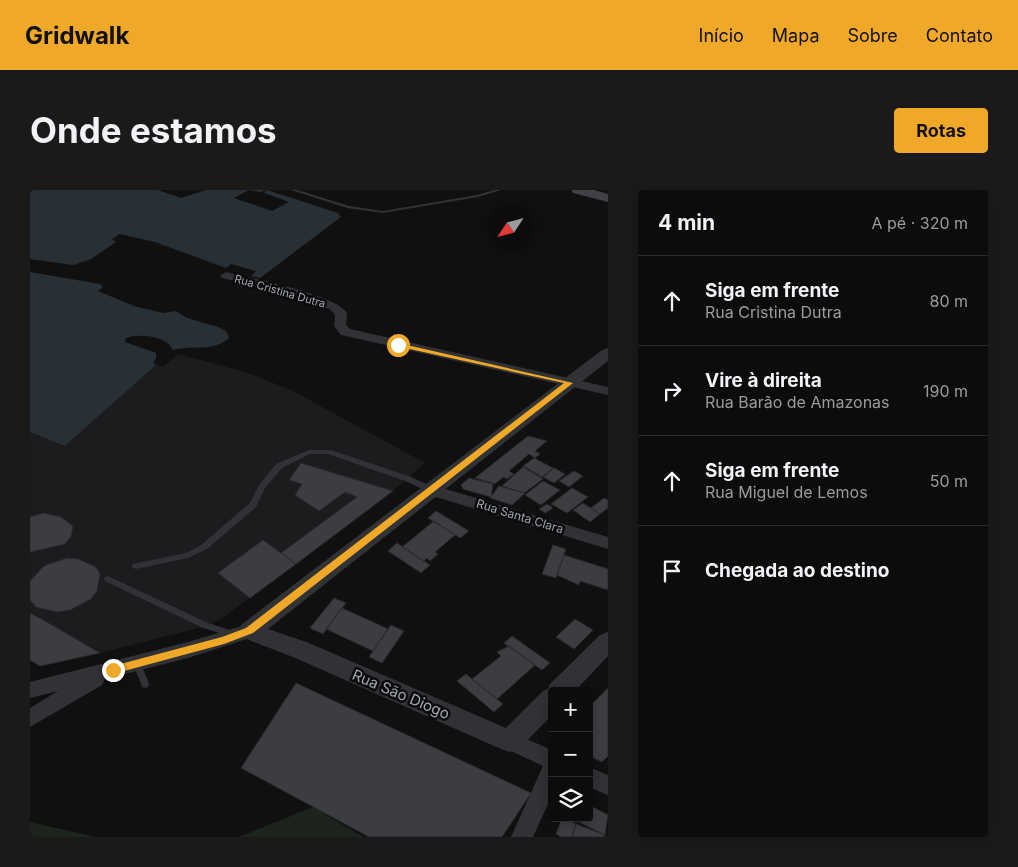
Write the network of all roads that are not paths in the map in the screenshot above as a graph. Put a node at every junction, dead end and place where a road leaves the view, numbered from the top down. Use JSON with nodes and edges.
{"nodes":[{"id":1,"x":293,"y":190,"type":"edge"},
{"id":2,"x":499,"y":190,"type":"edge"},
{"id":3,"x":578,"y":190,"type":"edge"},
{"id":4,"x":608,"y":198,"type":"edge"},
{"id":5,"x":226,"y":276,"type":"dead end"},
{"id":6,"x":608,"y":353,"type":"edge"},
{"id":7,"x":570,"y":383,"type":"junction"},
{"id":8,"x":608,"y":391,"type":"edge"},
{"id":9,"x":432,"y":490,"type":"junction"},
{"id":10,"x":608,"y":543,"type":"edge"},
{"id":11,"x":136,"y":566,"type":"dead end"},
{"id":12,"x":108,"y":579,"type":"dead end"},
{"id":13,"x":243,"y":633,"type":"junction"},
{"id":14,"x":608,"y":641,"type":"edge"},
{"id":15,"x":137,"y":664,"type":"junction"},
{"id":16,"x":107,"y":672,"type":"junction"},
{"id":17,"x":145,"y":684,"type":"dead end"},
{"id":18,"x":563,"y":687,"type":"edge"},
{"id":19,"x":30,"y":690,"type":"edge"},
{"id":20,"x":548,"y":702,"type":"edge"},
{"id":21,"x":30,"y":718,"type":"edge"},
{"id":22,"x":510,"y":741,"type":"junction"},
{"id":23,"x":548,"y":758,"type":"edge"},
{"id":24,"x":549,"y":777,"type":"edge"},
{"id":25,"x":593,"y":779,"type":"edge"},
{"id":26,"x":608,"y":785,"type":"edge"},
{"id":27,"x":522,"y":837,"type":"edge"}],
"edges":[{"from":1,"to":2,"type":"lane"},
{"from":3,"to":4,"type":"main road"},
{"from":5,"to":7,"type":"street","name":"Rua Cristina Dutra"},
{"from":6,"to":7,"type":"street"},
{"from":7,"to":8,"type":"street","name":"Rua Cristina Dutra"},
{"from":7,"to":9,"type":"street"},
{"from":9,"to":10,"type":"street","name":"Rua Santa Clara"},
{"from":9,"to":11,"type":"lane"},
{"from":9,"to":13,"type":"street"},
{"from":12,"to":13,"type":"lane"},
{"from":13,"to":15,"type":"street"},
{"from":13,"to":22,"type":"street","name":"Rua São Diogo"},
{"from":14,"to":18,"type":"street"},
{"from":15,"to":16,"type":"street"},
{"from":15,"to":17,"type":"lane"},
{"from":16,"to":19,"type":"street"},
{"from":16,"to":21,"type":"street"},
{"from":20,"to":22,"type":"street"},
{"from":22,"to":23,"type":"street","name":"Rua São Diogo"},
{"from":24,"to":27,"type":"street"},
{"from":25,"to":26,"type":"street"}]}
